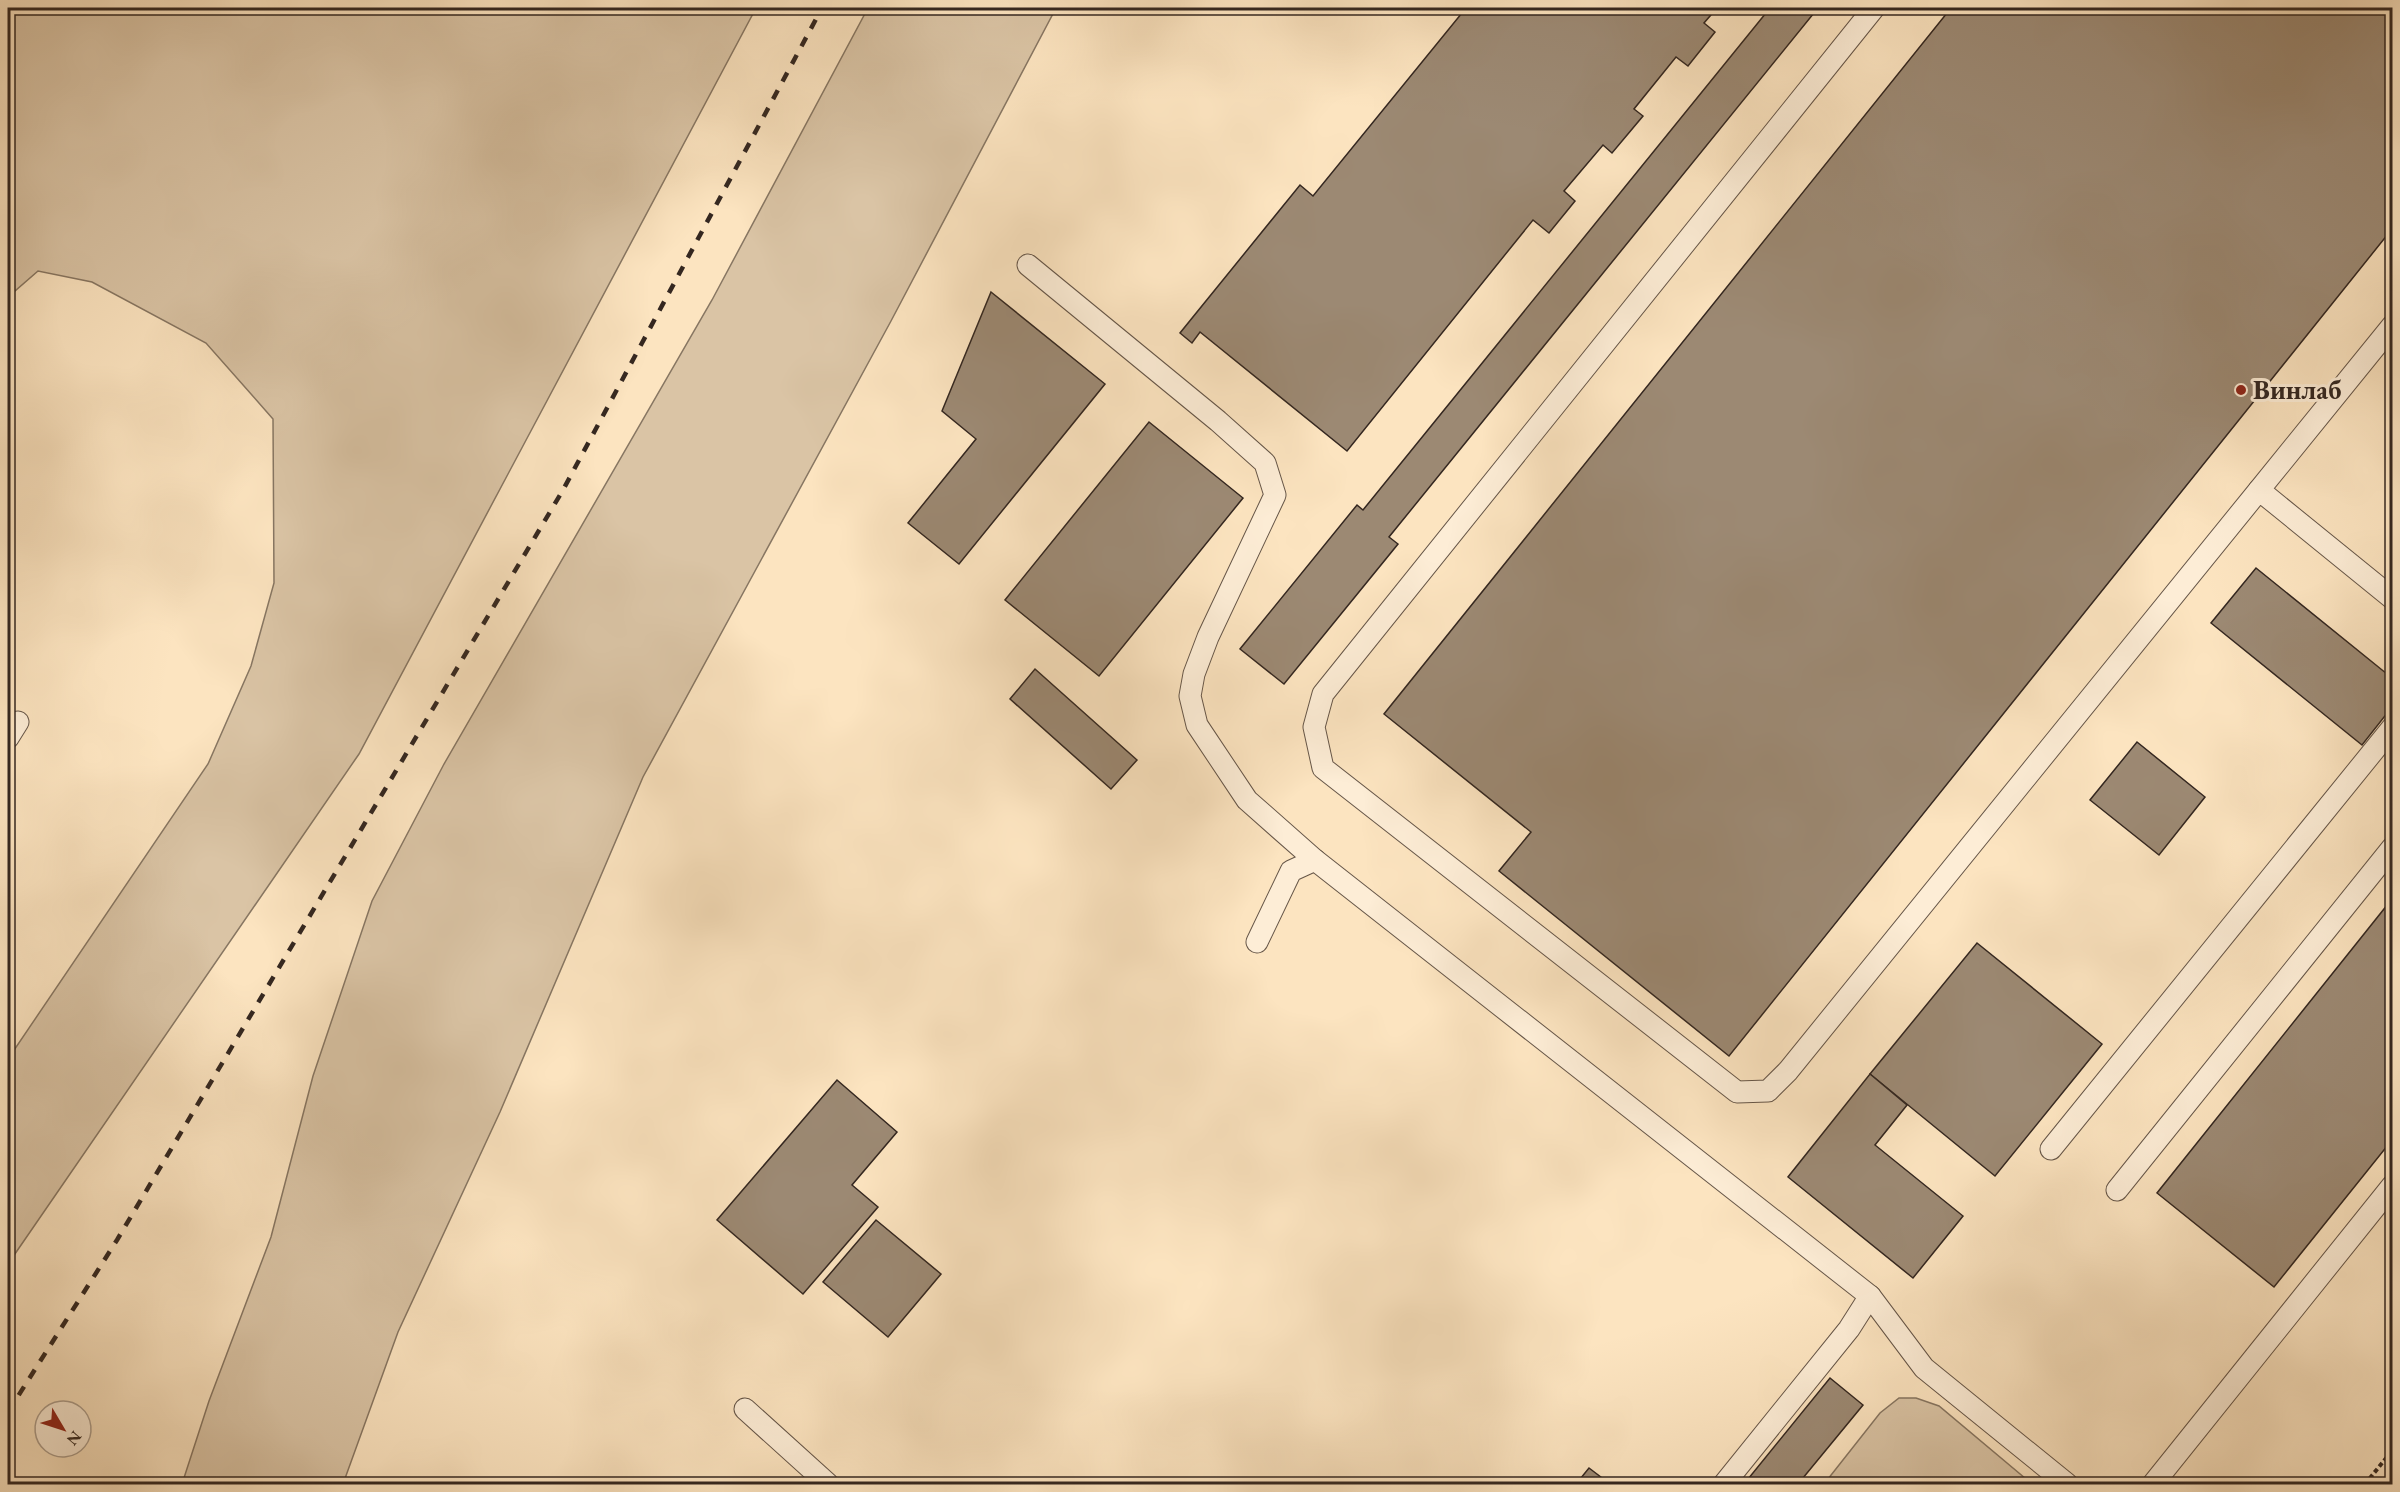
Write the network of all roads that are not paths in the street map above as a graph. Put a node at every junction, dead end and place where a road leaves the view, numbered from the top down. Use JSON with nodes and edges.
{"nodes":[{"id":1,"x":1874,"y":8,"type":"edge"},
{"id":2,"x":1028,"y":265,"type":"dead end"},
{"id":3,"x":2392,"y":326,"type":"edge"},
{"id":4,"x":2259,"y":490,"type":"junction"},
{"id":5,"x":2392,"y":598,"type":"edge"},
{"id":6,"x":2392,"y":728,"type":"edge"},
{"id":7,"x":2392,"y":848,"type":"edge"},
{"id":8,"x":1315,"y":860,"type":"junction"},
{"id":9,"x":1257,"y":942,"type":"dead end"},
{"id":10,"x":2052,"y":1149,"type":"dead end"},
{"id":11,"x":2392,"y":1186,"type":"edge"},
{"id":12,"x":2117,"y":1190,"type":"dead end"},
{"id":13,"x":1870,"y":1296,"type":"junction"},
{"id":14,"x":745,"y":1408,"type":"dead end"},
{"id":15,"x":828,"y":1485,"type":"edge"},
{"id":16,"x":1724,"y":1485,"type":"edge"},
{"id":17,"x":2067,"y":1485,"type":"edge"},
{"id":18,"x":2153,"y":1485,"type":"edge"}],
"edges":[{"from":1,"to":4,"type":"lane"},
{"from":2,"to":8,"type":"lane"},
{"from":3,"to":4,"type":"lane"},
{"from":4,"to":5,"type":"lane"},
{"from":6,"to":10,"type":"lane"},
{"from":7,"to":12,"type":"lane"},
{"from":8,"to":9,"type":"lane"},
{"from":8,"to":13,"type":"lane"},
{"from":11,"to":18,"type":"lane"},
{"from":13,"to":16,"type":"lane"},
{"from":13,"to":17,"type":"lane"},
{"from":14,"to":15,"type":"lane"}]}
